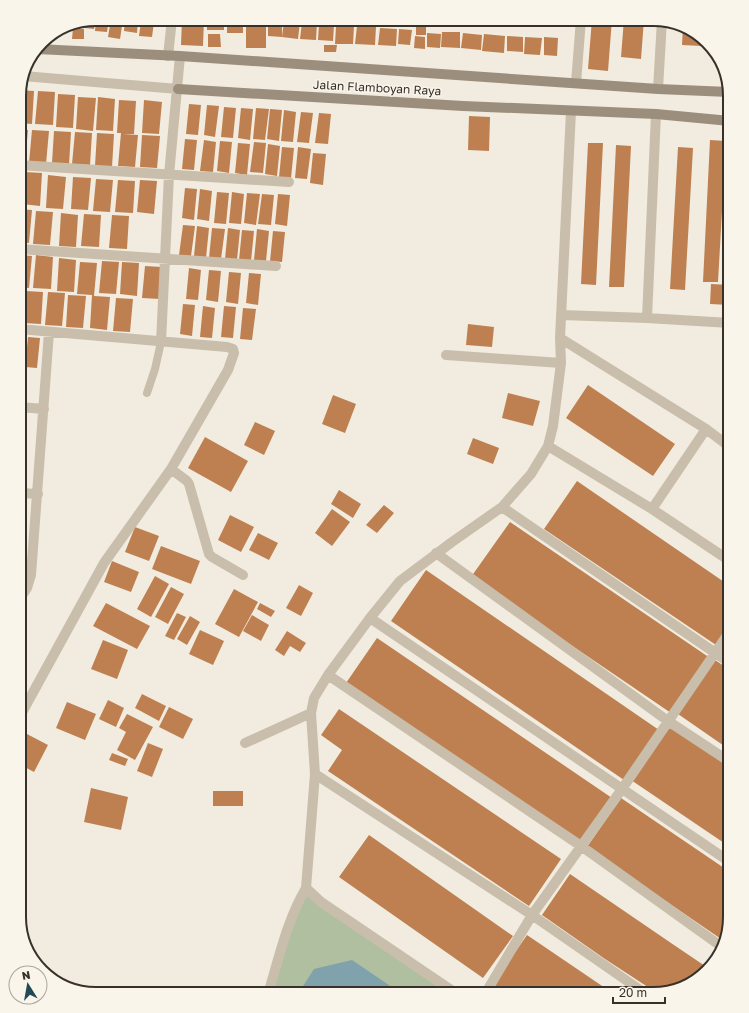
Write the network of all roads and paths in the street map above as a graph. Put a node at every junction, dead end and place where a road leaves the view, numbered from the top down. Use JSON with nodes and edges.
{"nodes":[{"id":1,"x":171,"y":26,"type":"edge"},
{"id":2,"x":580,"y":26,"type":"edge"},
{"id":3,"x":662,"y":26,"type":"edge"},
{"id":4,"x":44,"y":49,"type":"edge"},
{"id":5,"x":168,"y":56,"type":"junction"},
{"id":6,"x":180,"y":56,"type":"junction"},
{"id":7,"x":29,"y":76,"type":"edge"},
{"id":8,"x":576,"y":83,"type":"junction"},
{"id":9,"x":178,"y":89,"type":"junction"},
{"id":10,"x":658,"y":89,"type":"junction"},
{"id":11,"x":723,"y":92,"type":"edge"},
{"id":12,"x":571,"y":111,"type":"junction"},
{"id":13,"x":656,"y":114,"type":"junction"},
{"id":14,"x":723,"y":120,"type":"edge"},
{"id":15,"x":26,"y":165,"type":"edge"},
{"id":16,"x":169,"y":174,"type":"junction"},
{"id":17,"x":289,"y":182,"type":"dead end"},
{"id":18,"x":26,"y":250,"type":"edge"},
{"id":19,"x":166,"y":260,"type":"junction"},
{"id":20,"x":276,"y":266,"type":"dead end"},
{"id":21,"x":562,"y":315,"type":"junction"},
{"id":22,"x":647,"y":318,"type":"junction"},
{"id":23,"x":723,"y":323,"type":"edge"},
{"id":24,"x":26,"y":330,"type":"edge"},
{"id":25,"x":49,"y":332,"type":"junction"},
{"id":26,"x":560,"y":338,"type":"junction"},
{"id":27,"x":161,"y":342,"type":"junction"},
{"id":28,"x":446,"y":355,"type":"dead end"},
{"id":29,"x":561,"y":363,"type":"junction"},
{"id":30,"x":147,"y":393,"type":"dead end"},
{"id":31,"x":26,"y":408,"type":"edge"},
{"id":32,"x":44,"y":409,"type":"junction"},
{"id":33,"x":706,"y":429,"type":"junction"},
{"id":34,"x":723,"y":442,"type":"edge"},
{"id":35,"x":548,"y":446,"type":"junction"},
{"id":36,"x":171,"y":469,"type":"junction"},
{"id":37,"x":26,"y":493,"type":"edge"},
{"id":38,"x":38,"y":494,"type":"junction"},
{"id":39,"x":502,"y":507,"type":"junction"},
{"id":40,"x":652,"y":509,"type":"junction"},
{"id":41,"x":436,"y":553,"type":"junction"},
{"id":42,"x":723,"y":556,"type":"edge"},
{"id":43,"x":243,"y":574,"type":"dead end"},
{"id":44,"x":26,"y":575,"type":"edge"},
{"id":45,"x":32,"y":575,"type":"junction"},
{"id":46,"x":26,"y":590,"type":"edge"},
{"id":47,"x":370,"y":618,"type":"junction"},
{"id":48,"x":723,"y":641,"type":"edge"},
{"id":49,"x":715,"y":653,"type":"junction"},
{"id":50,"x":723,"y":658,"type":"edge"},
{"id":51,"x":328,"y":675,"type":"junction"},
{"id":52,"x":26,"y":705,"type":"edge"},
{"id":53,"x":310,"y":713,"type":"junction"},
{"id":54,"x":668,"y":721,"type":"junction"},
{"id":55,"x":245,"y":743,"type":"dead end"},
{"id":56,"x":723,"y":757,"type":"edge"},
{"id":57,"x":315,"y":774,"type":"junction"},
{"id":58,"x":622,"y":789,"type":"junction"},
{"id":59,"x":581,"y":846,"type":"junction"},
{"id":60,"x":723,"y":857,"type":"edge"},
{"id":61,"x":306,"y":888,"type":"junction"},
{"id":62,"x":532,"y":915,"type":"junction"},
{"id":63,"x":718,"y":944,"type":"edge"},
{"id":64,"x":270,"y":987,"type":"edge"},
{"id":65,"x":447,"y":987,"type":"edge"},
{"id":66,"x":489,"y":987,"type":"edge"},
{"id":67,"x":636,"y":987,"type":"edge"}],
"edges":[{"from":1,"to":5,"type":"street"},
{"from":2,"to":8,"type":"street"},
{"from":3,"to":10,"type":"street"},
{"from":4,"to":5,"type":"street","name":"Jalan Flamboyan Raya"},
{"from":5,"to":6,"type":"street","name":"Jalan Flamboyan Raya"},
{"from":6,"to":8,"type":"street","name":"Jalan Flamboyan Raya"},
{"from":6,"to":9,"type":"street"},
{"from":7,"to":9,"type":"street","name":"Jalan Flamboyan Raya"},
{"from":8,"to":10,"type":"street","name":"Jalan Flamboyan Raya"},
{"from":9,"to":12,"type":"street","name":"Jalan Flamboyan Raya"},
{"from":9,"to":16,"type":"street"},
{"from":10,"to":11,"type":"street","name":"Jalan Flamboyan Raya"},
{"from":12,"to":13,"type":"street","name":"Jalan Flamboyan Raya"},
{"from":12,"to":21,"type":"street"},
{"from":13,"to":14,"type":"street","name":"Jalan Flamboyan Raya"},
{"from":13,"to":22,"type":"street"},
{"from":15,"to":16,"type":"street"},
{"from":16,"to":17,"type":"street"},
{"from":16,"to":19,"type":"street"},
{"from":18,"to":19,"type":"street"},
{"from":19,"to":20,"type":"street"},
{"from":19,"to":27,"type":"street"},
{"from":21,"to":22,"type":"street"},
{"from":21,"to":26,"type":"street"},
{"from":22,"to":23,"type":"street"},
{"from":24,"to":25,"type":"street"},
{"from":25,"to":27,"type":"street"},
{"from":25,"to":32,"type":"street"},
{"from":26,"to":29,"type":"street"},
{"from":26,"to":33,"type":"street"},
{"from":27,"to":30,"type":"lane"},
{"from":27,"to":36,"type":"street"},
{"from":28,"to":29,"type":"street"},
{"from":29,"to":35,"type":"street"},
{"from":31,"to":32,"type":"street"},
{"from":32,"to":38,"type":"street"},
{"from":33,"to":34,"type":"street"},
{"from":33,"to":40,"type":"street"},
{"from":35,"to":39,"type":"street"},
{"from":35,"to":40,"type":"street"},
{"from":36,"to":43,"type":"street"},
{"from":36,"to":52,"type":"street"},
{"from":37,"to":38,"type":"street"},
{"from":38,"to":45,"type":"street"},
{"from":39,"to":41,"type":"street"},
{"from":39,"to":49,"type":"street"},
{"from":40,"to":42,"type":"street"},
{"from":41,"to":47,"type":"street"},
{"from":41,"to":54,"type":"street"},
{"from":44,"to":45,"type":"street"},
{"from":45,"to":46,"type":"street"},
{"from":47,"to":51,"type":"street"},
{"from":47,"to":58,"type":"street"},
{"from":48,"to":49,"type":"street"},
{"from":49,"to":50,"type":"street"},
{"from":49,"to":54,"type":"street"},
{"from":51,"to":53,"type":"street"},
{"from":51,"to":59,"type":"street"},
{"from":53,"to":55,"type":"street"},
{"from":53,"to":57,"type":"street"},
{"from":54,"to":56,"type":"street"},
{"from":54,"to":58,"type":"street"},
{"from":57,"to":61,"type":"street"},
{"from":57,"to":62,"type":"street"},
{"from":58,"to":59,"type":"street"},
{"from":58,"to":60,"type":"street"},
{"from":59,"to":62,"type":"street"},
{"from":59,"to":63,"type":"street"},
{"from":61,"to":64,"type":"street"},
{"from":61,"to":65,"type":"street"},
{"from":62,"to":66,"type":"street"},
{"from":62,"to":67,"type":"street"}]}
